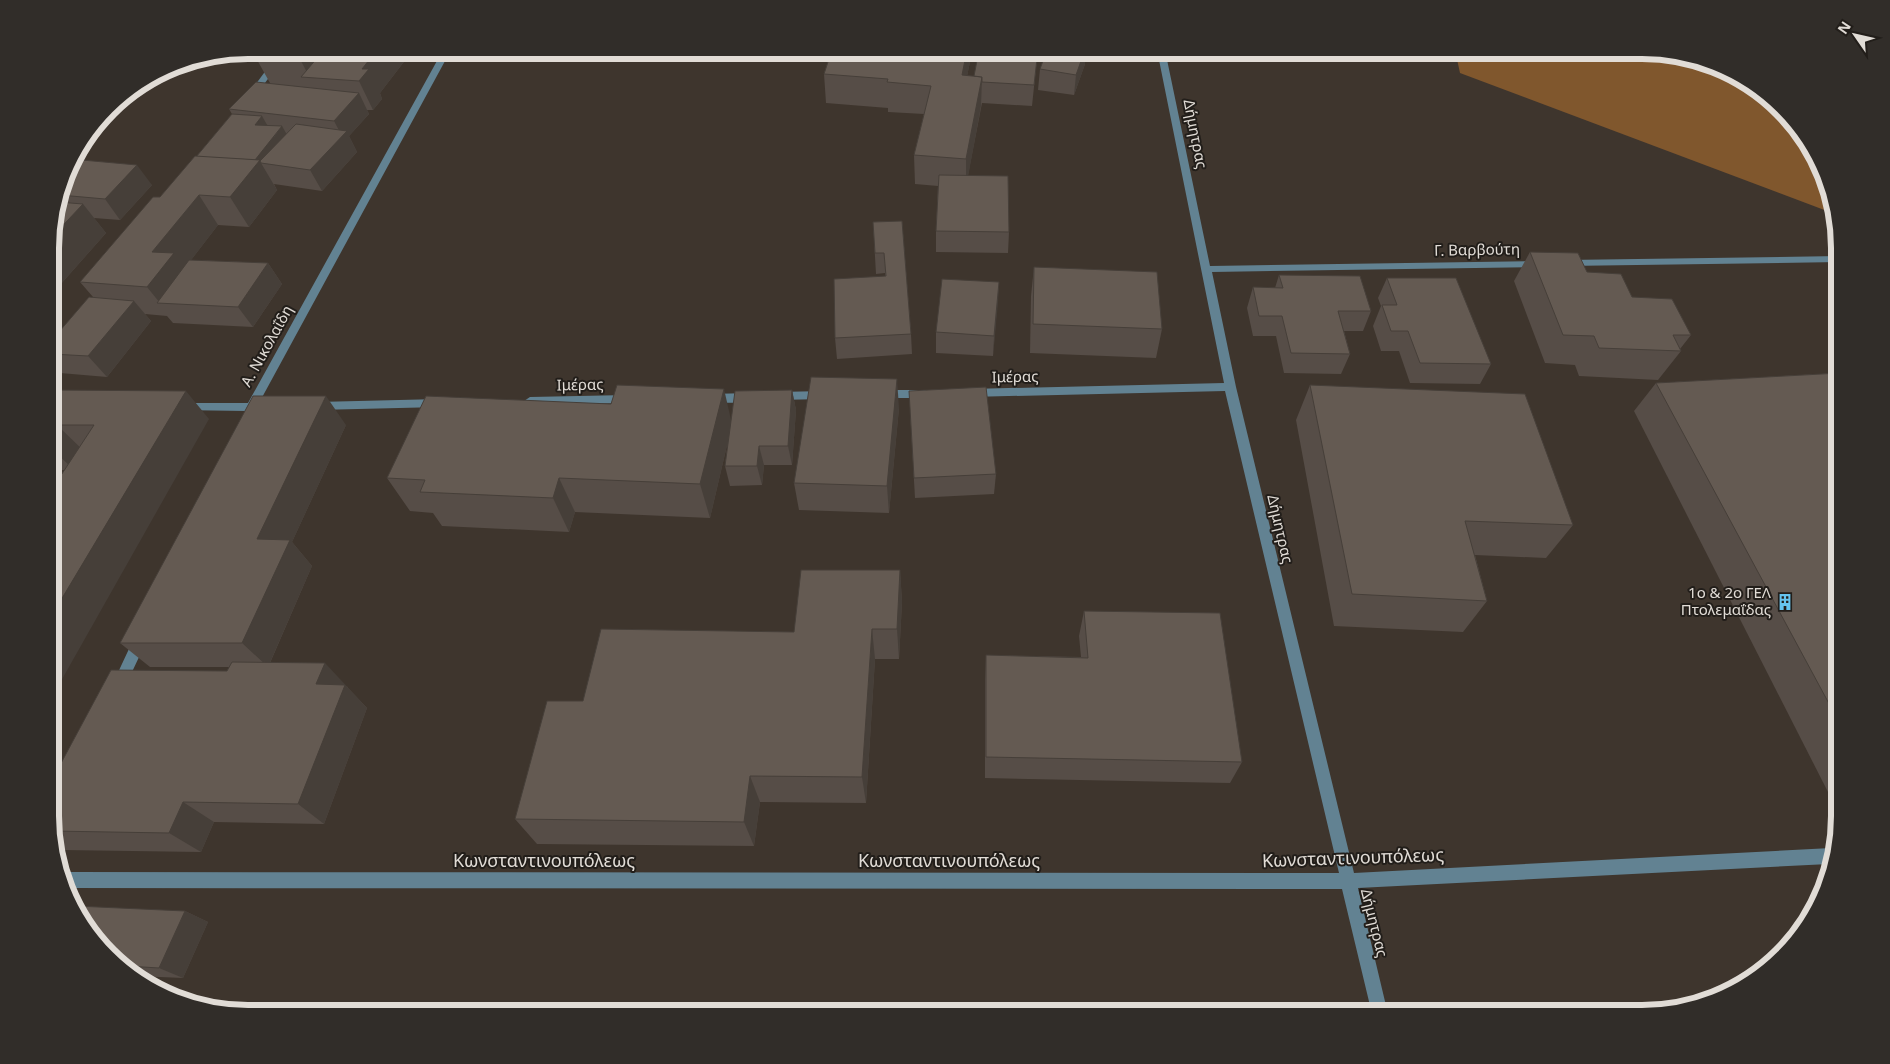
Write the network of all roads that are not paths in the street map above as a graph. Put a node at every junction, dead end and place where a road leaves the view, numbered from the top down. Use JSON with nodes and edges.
{"nodes":[{"id":1,"x":278,"y":59,"type":"edge"},
{"id":2,"x":442,"y":59,"type":"edge"},
{"id":3,"x":1163,"y":59,"type":"edge"},
{"id":4,"x":243,"y":106,"type":"edge"},
{"id":5,"x":1831,"y":259,"type":"edge"},
{"id":6,"x":1206,"y":269,"type":"junction"},
{"id":7,"x":1230,"y":388,"type":"junction"},
{"id":8,"x":940,"y":393,"type":"edge"},
{"id":9,"x":960,"y":393,"type":"edge"},
{"id":10,"x":840,"y":395,"type":"edge"},
{"id":11,"x":870,"y":395,"type":"edge"},
{"id":12,"x":700,"y":398,"type":"edge"},
{"id":13,"x":640,"y":399,"type":"edge"},
{"id":14,"x":521,"y":402,"type":"edge"},
{"id":15,"x":451,"y":403,"type":"edge"},
{"id":16,"x":271,"y":406,"type":"edge"},
{"id":17,"x":301,"y":406,"type":"edge"},
{"id":18,"x":171,"y":407,"type":"edge"},
{"id":19,"x":249,"y":411,"type":"junction"},
{"id":20,"x":145,"y":630,"type":"edge"},
{"id":21,"x":115,"y":693,"type":"edge"},
{"id":22,"x":1827,"y":856,"type":"edge"},
{"id":23,"x":70,"y":880,"type":"edge"},
{"id":24,"x":1347,"y":881,"type":"junction"},
{"id":25,"x":1378,"y":1005,"type":"edge"}],
"edges":[{"from":1,"to":4,"type":"street"},
{"from":2,"to":19,"type":"street","name":"Α. Νικολαΐδη"},
{"from":3,"to":6,"type":"street","name":"Δήμητρας"},
{"from":5,"to":6,"type":"street","name":"Γ. Βαρβούτη"},
{"from":6,"to":7,"type":"street","name":"Δήμητρας"},
{"from":7,"to":9,"type":"street","name":"Ιμέρας"},
{"from":7,"to":24,"type":"street","name":"Δήμητρας"},
{"from":8,"to":11,"type":"street"},
{"from":10,"to":12,"type":"street"},
{"from":13,"to":14,"type":"street","name":"Ιμέρας"},
{"from":15,"to":17,"type":"street"},
{"from":16,"to":19,"type":"street"},
{"from":18,"to":19,"type":"street"},
{"from":20,"to":21,"type":"street"},
{"from":22,"to":24,"type":"street","name":"Κωνσταντινουπόλεως"},
{"from":23,"to":24,"type":"street","name":"Κωνσταντινουπόλεως"},
{"from":24,"to":25,"type":"street","name":"Δήμητρας"}]}
